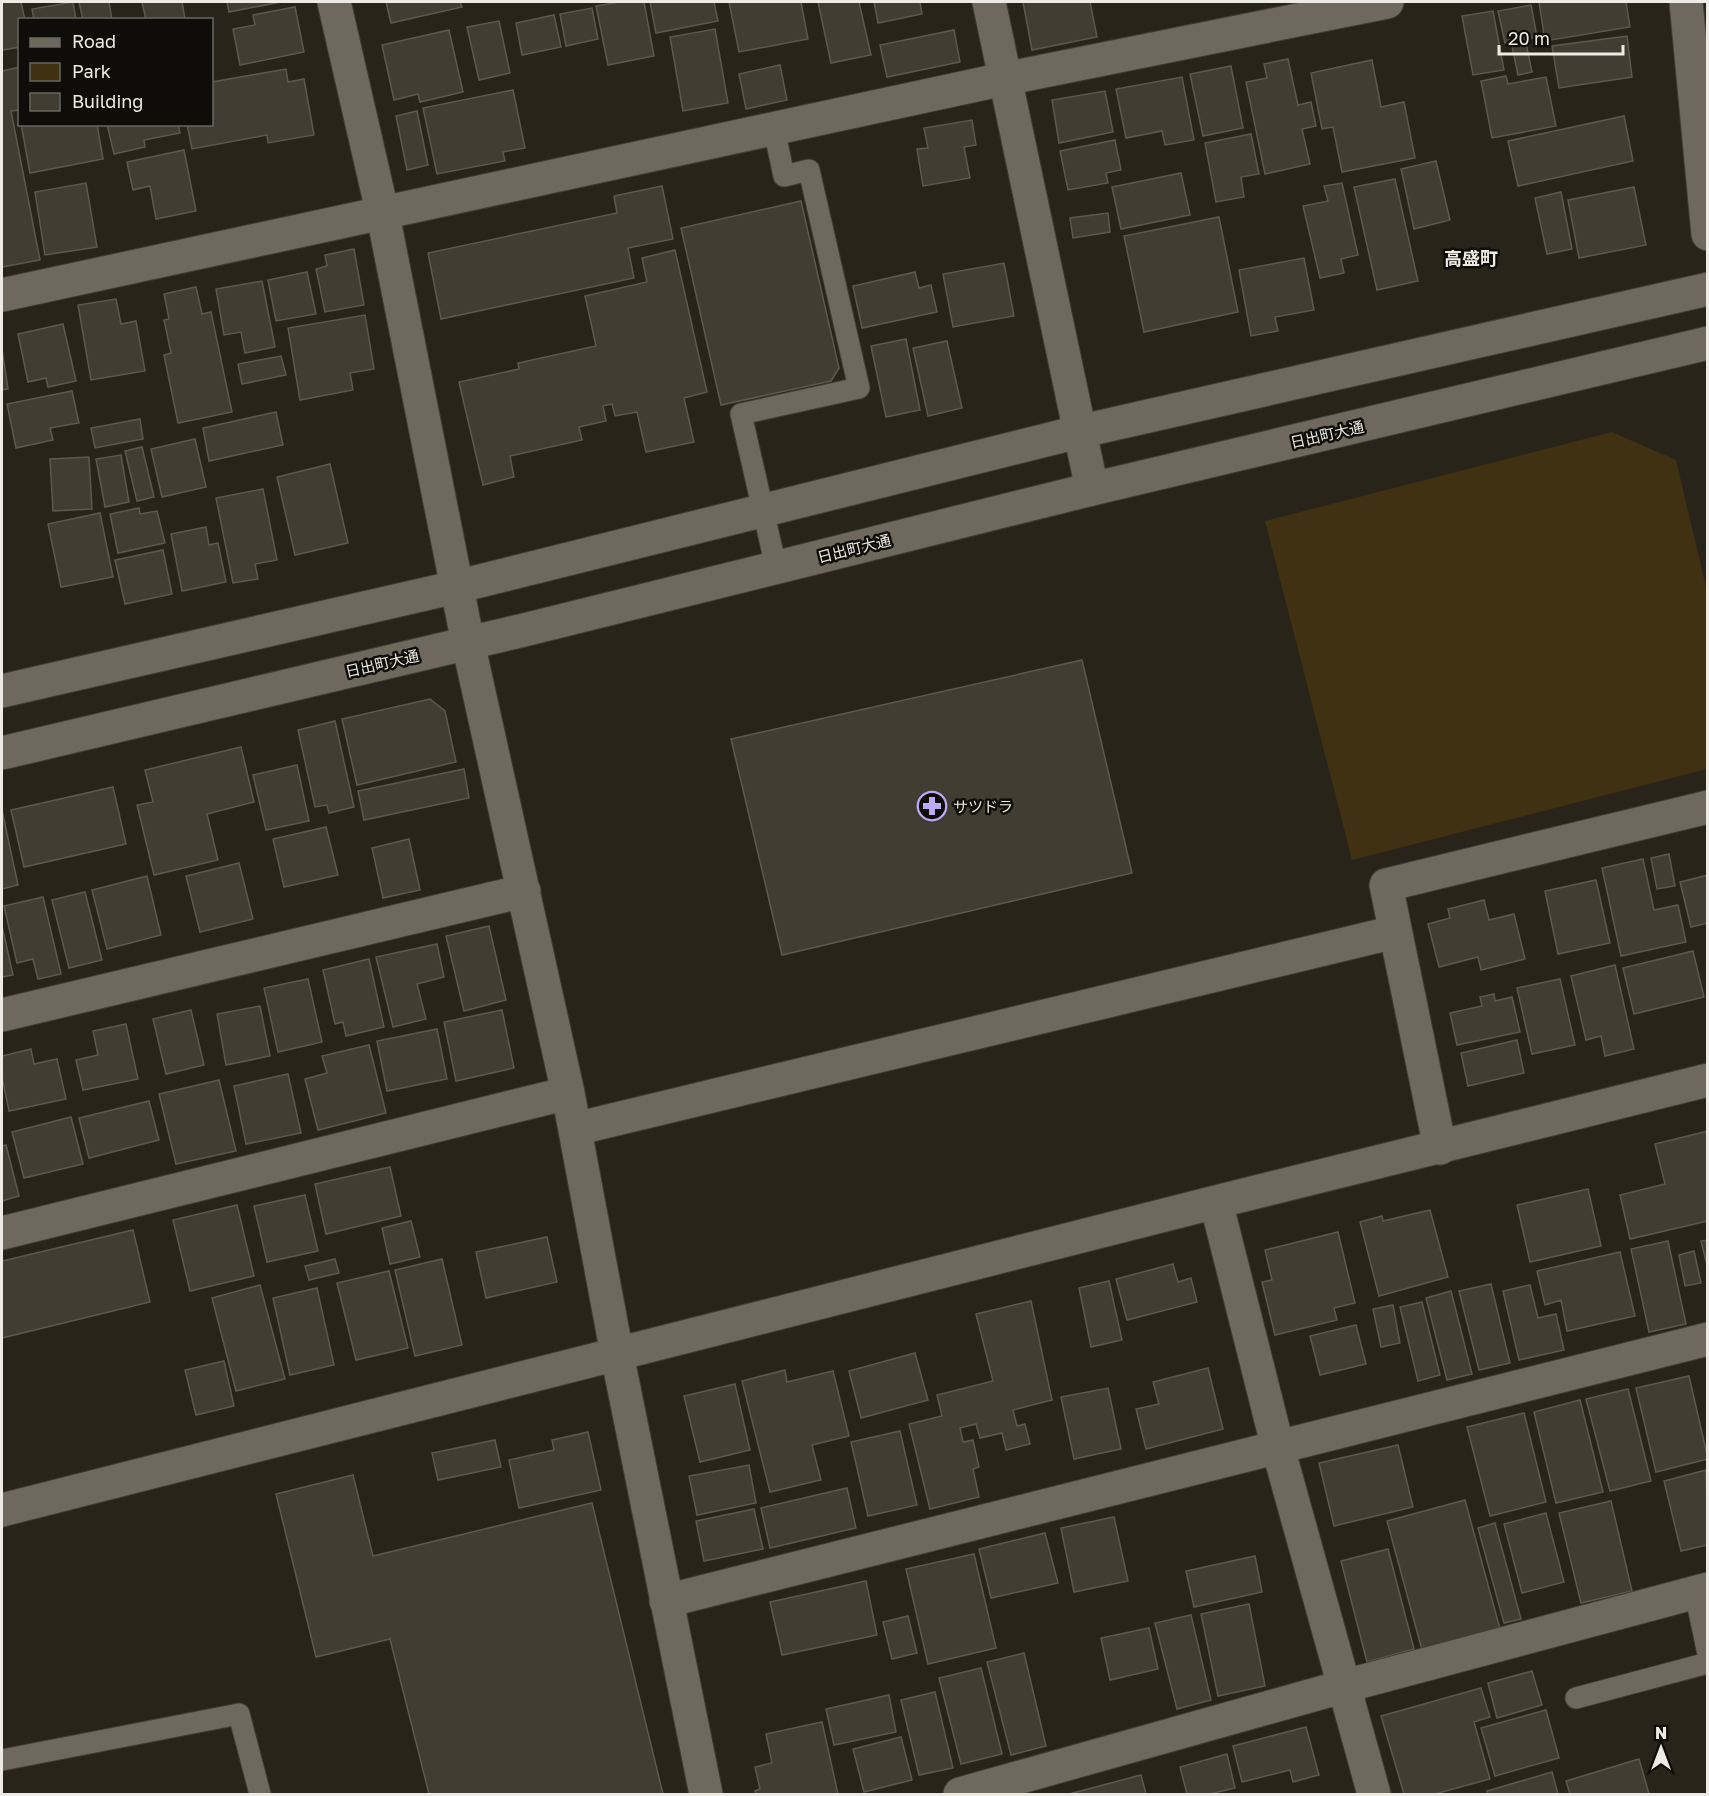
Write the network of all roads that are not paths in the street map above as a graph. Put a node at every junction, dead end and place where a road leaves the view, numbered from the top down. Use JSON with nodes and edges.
{"nodes":[{"id":1,"x":334,"y":2,"type":"edge"},
{"id":2,"x":989,"y":2,"type":"edge"},
{"id":3,"x":1387,"y":2,"type":"edge"},
{"id":4,"x":1686,"y":2,"type":"edge"},
{"id":5,"x":1004,"y":79,"type":"junction"},
{"id":6,"x":774,"y":129,"type":"junction"},
{"id":7,"x":383,"y":215,"type":"junction"},
{"id":8,"x":1707,"y":234,"type":"edge"},
{"id":9,"x":1707,"y":289,"type":"edge"},
{"id":10,"x":2,"y":295,"type":"edge"},
{"id":11,"x":1707,"y":343,"type":"edge"},
{"id":12,"x":1078,"y":432,"type":"junction"},
{"id":13,"x":1092,"y":489,"type":"junction"},
{"id":14,"x":763,"y":511,"type":"junction"},
{"id":15,"x":776,"y":567,"type":"junction"},
{"id":16,"x":456,"y":587,"type":"junction"},
{"id":17,"x":468,"y":643,"type":"junction"},
{"id":18,"x":2,"y":691,"type":"edge"},
{"id":19,"x":2,"y":753,"type":"edge"},
{"id":20,"x":1707,"y":807,"type":"edge"},
{"id":21,"x":524,"y":891,"type":"junction"},
{"id":22,"x":1395,"y":932,"type":"junction"},
{"id":23,"x":2,"y":1016,"type":"edge"},
{"id":24,"x":1707,"y":1080,"type":"edge"},
{"id":25,"x":568,"y":1093,"type":"junction"},
{"id":26,"x":575,"y":1129,"type":"junction"},
{"id":27,"x":1440,"y":1148,"type":"junction"},
{"id":28,"x":1216,"y":1202,"type":"junction"},
{"id":29,"x":2,"y":1233,"type":"edge"},
{"id":30,"x":1707,"y":1339,"type":"edge"},
{"id":31,"x":617,"y":1354,"type":"junction"},
{"id":32,"x":1278,"y":1448,"type":"junction"},
{"id":33,"x":2,"y":1510,"type":"edge"},
{"id":34,"x":1701,"y":1591,"type":"edge"},
{"id":35,"x":666,"y":1601,"type":"junction"},
{"id":36,"x":1707,"y":1654,"type":"edge"},
{"id":37,"x":1707,"y":1663,"type":"edge"},
{"id":38,"x":1345,"y":1686,"type":"junction"},
{"id":39,"x":1576,"y":1698,"type":"dead end"},
{"id":40,"x":2,"y":1760,"type":"edge"},
{"id":41,"x":260,"y":1794,"type":"edge"},
{"id":42,"x":706,"y":1794,"type":"edge"},
{"id":43,"x":960,"y":1794,"type":"edge"},
{"id":44,"x":1374,"y":1794,"type":"edge"}],
"edges":[{"from":1,"to":7,"type":"street"},
{"from":2,"to":5,"type":"street"},
{"from":3,"to":5,"type":"street"},
{"from":4,"to":8,"type":"street"},
{"from":5,"to":6,"type":"street"},
{"from":5,"to":12,"type":"street"},
{"from":6,"to":7,"type":"street"},
{"from":6,"to":14,"type":"lane"},
{"from":7,"to":10,"type":"street"},
{"from":7,"to":16,"type":"street"},
{"from":9,"to":12,"type":"street"},
{"from":11,"to":13,"type":"street","name":"日出町大通"},
{"from":12,"to":13,"type":"street"},
{"from":12,"to":14,"type":"street"},
{"from":13,"to":15,"type":"street","name":"日出町大通"},
{"from":14,"to":15,"type":"lane"},
{"from":14,"to":16,"type":"street"},
{"from":15,"to":17,"type":"street","name":"日出町大通"},
{"from":16,"to":17,"type":"street"},
{"from":16,"to":18,"type":"street"},
{"from":17,"to":19,"type":"street","name":"日出町大通"},
{"from":17,"to":21,"type":"street"},
{"from":20,"to":22,"type":"street"},
{"from":21,"to":23,"type":"street"},
{"from":21,"to":25,"type":"street"},
{"from":22,"to":26,"type":"street"},
{"from":22,"to":27,"type":"street"},
{"from":24,"to":27,"type":"street"},
{"from":25,"to":26,"type":"street"},
{"from":25,"to":29,"type":"street"},
{"from":26,"to":31,"type":"street"},
{"from":27,"to":28,"type":"street"},
{"from":28,"to":31,"type":"street"},
{"from":28,"to":32,"type":"street"},
{"from":30,"to":32,"type":"street"},
{"from":31,"to":33,"type":"street"},
{"from":31,"to":35,"type":"street"},
{"from":32,"to":35,"type":"street"},
{"from":32,"to":38,"type":"street"},
{"from":34,"to":36,"type":"lane"},
{"from":34,"to":38,"type":"street"},
{"from":35,"to":42,"type":"street"},
{"from":37,"to":39,"type":"lane"},
{"from":38,"to":43,"type":"street"},
{"from":38,"to":44,"type":"street"},
{"from":40,"to":41,"type":"lane"}]}
